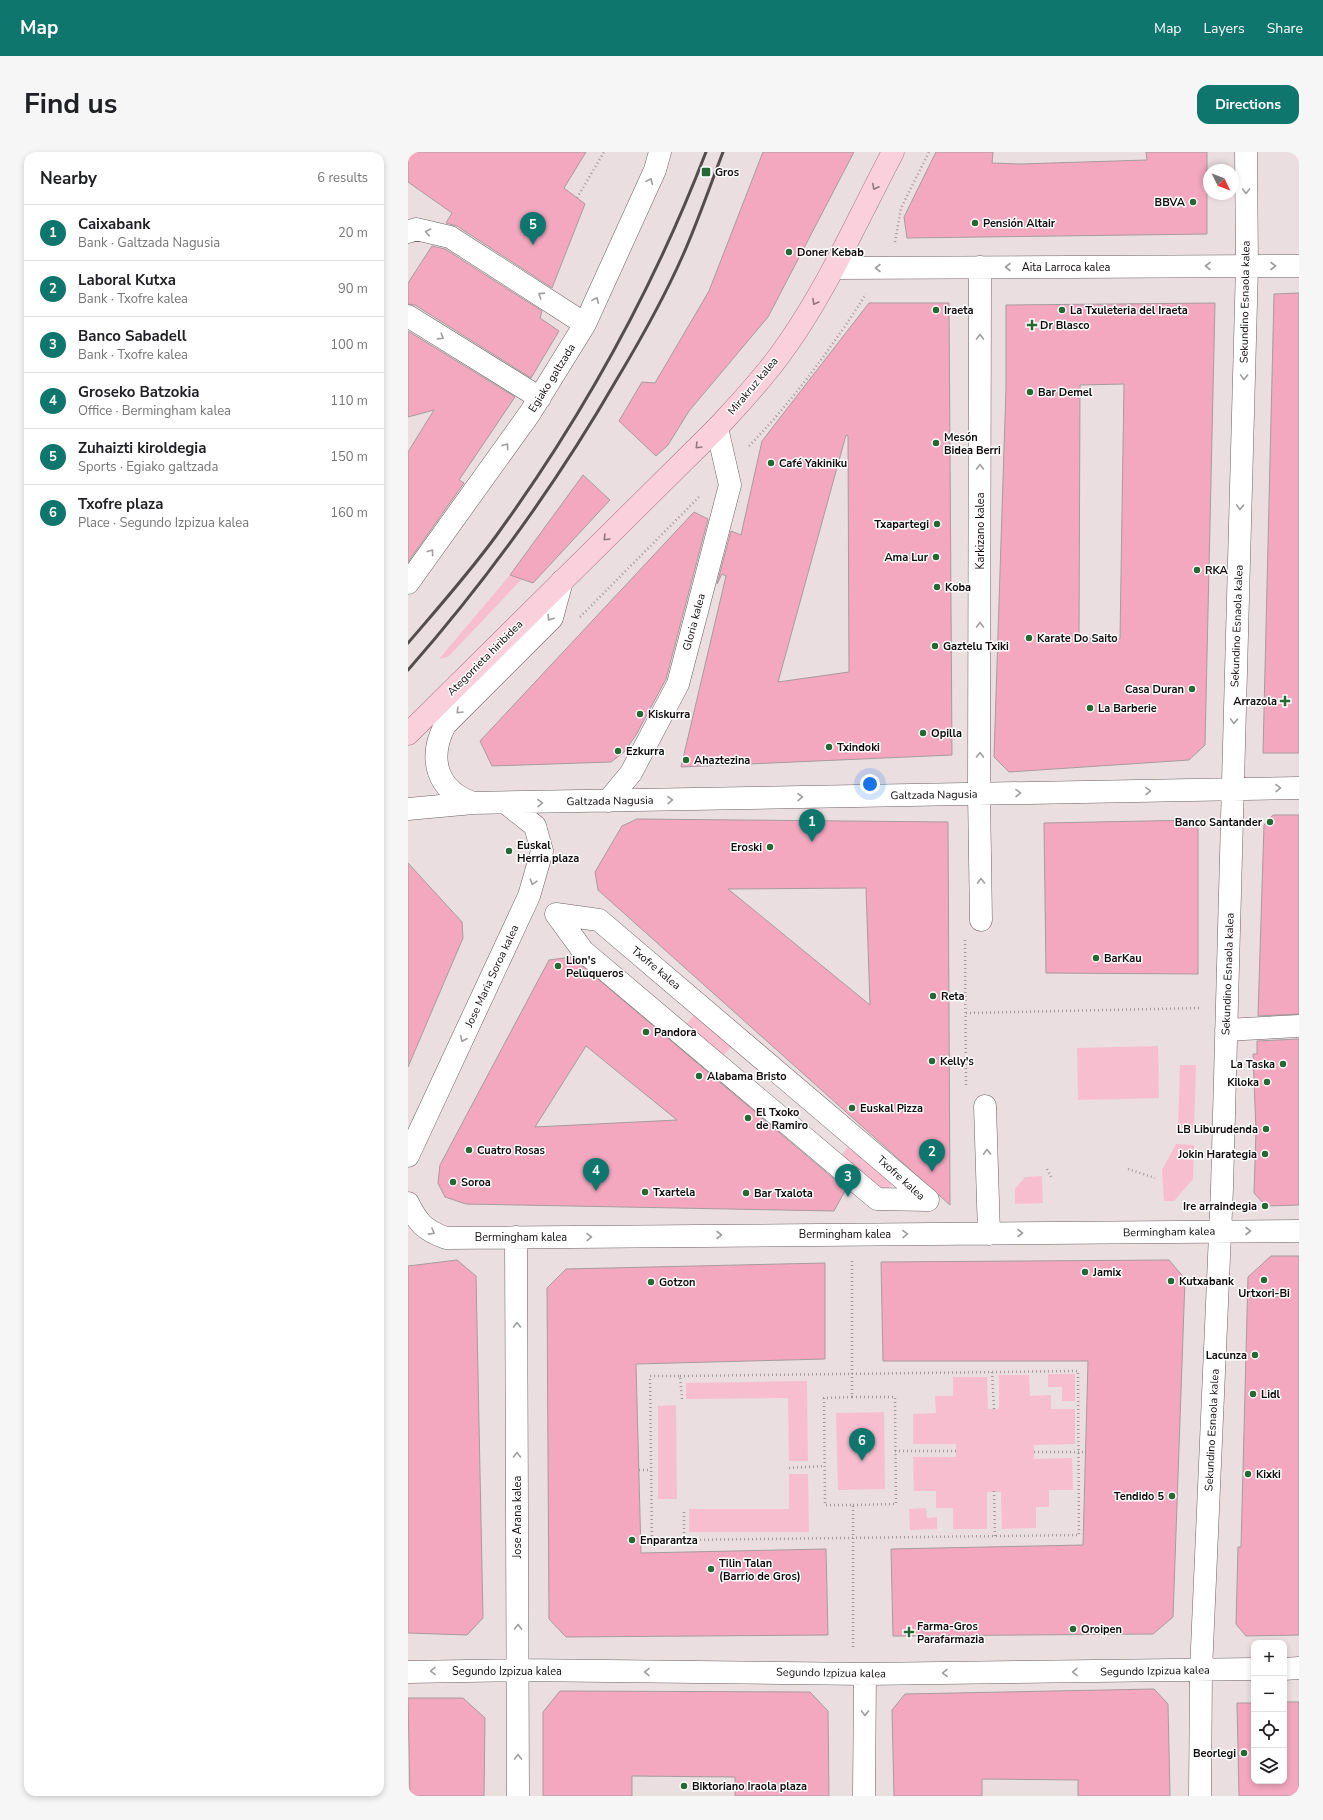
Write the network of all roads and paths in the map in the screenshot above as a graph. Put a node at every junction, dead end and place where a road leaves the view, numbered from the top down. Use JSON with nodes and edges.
{"nodes":[{"id":1,"x":604,"y":152,"type":"edge"},
{"id":2,"x":660,"y":152,"type":"edge"},
{"id":3,"x":893,"y":152,"type":"edge"},
{"id":4,"x":1246,"y":152,"type":"edge"},
{"id":5,"x":577,"y":198,"type":"dead end"},
{"id":6,"x":408,"y":232,"type":"edge"},
{"id":7,"x":1247,"y":266,"type":"junction"},
{"id":8,"x":1299,"y":266,"type":"edge"},
{"id":9,"x":980,"y":267,"type":"junction"},
{"id":10,"x":834,"y":268,"type":"junction"},
{"id":11,"x":408,"y":316,"type":"edge"},
{"id":12,"x":585,"y":324,"type":"junction"},
{"id":13,"x":540,"y":398,"type":"junction"},
{"id":14,"x":717,"y":428,"type":"junction"},
{"id":15,"x":562,"y":581,"type":"junction"},
{"id":16,"x":408,"y":583,"type":"edge"},
{"id":17,"x":408,"y":734,"type":"edge"},
{"id":18,"x":1299,"y":788,"type":"edge"},
{"id":19,"x":1233,"y":789,"type":"junction"},
{"id":20,"x":979,"y":794,"type":"junction"},
{"id":21,"x":608,"y":801,"type":"junction"},
{"id":22,"x":506,"y":803,"type":"junction"},
{"id":23,"x":473,"y":804,"type":"junction"},
{"id":24,"x":408,"y":809,"type":"edge"},
{"id":25,"x":556,"y":914,"type":"joint"},
{"id":26,"x":981,"y":920,"type":"dead end"},
{"id":27,"x":965,"y":934,"type":"dead end"},
{"id":28,"x":1227,"y":1008,"type":"junction"},
{"id":29,"x":966,"y":1013,"type":"junction"},
{"id":30,"x":1299,"y":1026,"type":"edge"},
{"id":31,"x":1226,"y":1030,"type":"junction"},
{"id":32,"x":966,"y":1092,"type":"dead end"},
{"id":33,"x":985,"y":1106,"type":"dead end"},
{"id":34,"x":408,"y":1156,"type":"edge"},
{"id":35,"x":1047,"y":1168,"type":"dead end"},
{"id":36,"x":1128,"y":1169,"type":"dead end"},
{"id":37,"x":1051,"y":1177,"type":"dead end"},
{"id":38,"x":1155,"y":1178,"type":"dead end"},
{"id":39,"x":408,"y":1203,"type":"edge"},
{"id":40,"x":1221,"y":1231,"type":"junction"},
{"id":41,"x":1299,"y":1231,"type":"edge"},
{"id":42,"x":989,"y":1234,"type":"junction"},
{"id":43,"x":516,"y":1237,"type":"junction"},
{"id":44,"x":852,"y":1263,"type":"dead end"},
{"id":45,"x":992,"y":1372,"type":"junction"},
{"id":46,"x":852,"y":1374,"type":"junction"},
{"id":47,"x":680,"y":1376,"type":"junction"},
{"id":48,"x":852,"y":1397,"type":"junction"},
{"id":49,"x":682,"y":1399,"type":"dead end"},
{"id":50,"x":994,"y":1409,"type":"dead end"},
{"id":51,"x":956,"y":1451,"type":"dead end"},
{"id":52,"x":895,"y":1452,"type":"junction"},
{"id":53,"x":1034,"y":1452,"type":"dead end"},
{"id":54,"x":1078,"y":1452,"type":"junction"},
{"id":55,"x":1085,"y":1452,"type":"dead end"},
{"id":56,"x":825,"y":1466,"type":"junction"},
{"id":57,"x":789,"y":1468,"type":"dead end"},
{"id":58,"x":639,"y":1470,"type":"dead end"},
{"id":59,"x":651,"y":1470,"type":"junction"},
{"id":60,"x":994,"y":1491,"type":"dead end"},
{"id":61,"x":853,"y":1505,"type":"junction"},
{"id":62,"x":684,"y":1509,"type":"dead end"},
{"id":63,"x":995,"y":1536,"type":"junction"},
{"id":64,"x":853,"y":1538,"type":"junction"},
{"id":65,"x":684,"y":1540,"type":"junction"},
{"id":66,"x":853,"y":1624,"type":"dead end"},
{"id":67,"x":838,"y":1659,"type":"dead end"},
{"id":68,"x":1299,"y":1668,"type":"edge"},
{"id":69,"x":1287,"y":1669,"type":"edge"},
{"id":70,"x":518,"y":1670,"type":"junction"},
{"id":71,"x":1201,"y":1670,"type":"junction"},
{"id":72,"x":1251,"y":1670,"type":"edge"},
{"id":73,"x":408,"y":1672,"type":"edge"},
{"id":74,"x":671,"y":1672,"type":"junction"},
{"id":75,"x":865,"y":1674,"type":"junction"},
{"id":76,"x":518,"y":1796,"type":"edge"},
{"id":77,"x":864,"y":1796,"type":"edge"},
{"id":78,"x":1200,"y":1796,"type":"edge"}],
"edges":[{"from":1,"to":5,"type":"path"},
{"from":12,"to":2,"type":"street","name":"Egiako galtzada","one_way":true},
{"from":3,"to":10,"type":"main road","name":"Mirakruz kalea","one_way":true},
{"from":4,"to":7,"type":"street","name":"Sekundino Esnaola kalea","one_way":true},
{"from":12,"to":6,"type":"street","one_way":true},
{"from":7,"to":8,"type":"street","name":"Aita Larroca kalea","one_way":true},
{"from":7,"to":9,"type":"street","name":"Aita Larroca kalea","one_way":true},
{"from":7,"to":19,"type":"street","name":"Sekundino Esnaola kalea","one_way":true},
{"from":9,"to":10,"type":"street","name":"Aita Larroca kalea","one_way":true},
{"from":20,"to":9,"type":"street","name":"Karkizano kalea","one_way":true},
{"from":10,"to":14,"type":"main road","name":"Mirakruz kalea","one_way":true},
{"from":11,"to":13,"type":"street","one_way":true},
{"from":12,"to":13,"type":"street","name":"Egiako galtzada"},
{"from":16,"to":13,"type":"street","name":"Egiako galtzada","one_way":true},
{"from":14,"to":15,"type":"main road","name":"Mirakruz kalea","one_way":true},
{"from":14,"to":21,"type":"street","name":"Gloria kalea"},
{"from":15,"to":17,"type":"main road","name":"Ategorrieta hiribidea"},
{"from":15,"to":23,"type":"street","one_way":true},
{"from":19,"to":18,"type":"street","name":"Galtzada Nagusia","one_way":true},
{"from":20,"to":19,"type":"street","name":"Galtzada Nagusia","one_way":true},
{"from":19,"to":28,"type":"street","name":"Sekundino Esnaola kalea"},
{"from":21,"to":20,"type":"street","name":"Galtzada Nagusia","one_way":true},
{"from":26,"to":20,"type":"street","name":"Karkizano kalea","one_way":true},
{"from":22,"to":21,"type":"street","name":"Galtzada Nagusia","one_way":true},
{"from":22,"to":23,"type":"street","name":"Galtzada Nagusia"},
{"from":22,"to":34,"type":"street","name":"Jose Maria Soroa kalea","one_way":true},
{"from":23,"to":24,"type":"street","name":"Galtzada Nagusia"},
{"from":25,"to":25,"type":"street","name":"Txofre kalea"},
{"from":27,"to":29,"type":"path"},
{"from":28,"to":29,"type":"path"},
{"from":28,"to":31,"type":"street","name":"Sekundino Esnaola kalea"},
{"from":29,"to":32,"type":"path"},
{"from":30,"to":31,"type":"street"},
{"from":31,"to":40,"type":"street","name":"Sekundino Esnaola kalea"},
{"from":42,"to":33,"type":"street","one_way":true},
{"from":35,"to":37,"type":"path"},
{"from":36,"to":38,"type":"path"},
{"from":39,"to":43,"type":"street","name":"Bermingham kalea","one_way":true},
{"from":40,"to":41,"type":"street","name":"Bermingham kalea","one_way":true},
{"from":42,"to":40,"type":"street","name":"Bermingham kalea","one_way":true},
{"from":40,"to":71,"type":"street","name":"Sekundino Esnaola kalea"},
{"from":43,"to":42,"type":"street","name":"Bermingham kalea","one_way":true},
{"from":70,"to":43,"type":"street","name":"Jose Arana kalea","one_way":true},
{"from":44,"to":46,"type":"path"},
{"from":45,"to":46,"type":"path"},
{"from":45,"to":50,"type":"path"},
{"from":45,"to":54,"type":"path"},
{"from":46,"to":47,"type":"path"},
{"from":46,"to":48,"type":"path"},
{"from":47,"to":49,"type":"path"},
{"from":47,"to":59,"type":"path"},
{"from":48,"to":52,"type":"path"},
{"from":48,"to":56,"type":"path"},
{"from":51,"to":52,"type":"path"},
{"from":52,"to":61,"type":"path"},
{"from":53,"to":54,"type":"path"},
{"from":54,"to":55,"type":"path"},
{"from":54,"to":63,"type":"path"},
{"from":56,"to":57,"type":"path"},
{"from":56,"to":61,"type":"path"},
{"from":58,"to":59,"type":"path"},
{"from":59,"to":65,"type":"path"},
{"from":60,"to":63,"type":"path"},
{"from":61,"to":64,"type":"path"},
{"from":62,"to":65,"type":"path"},
{"from":63,"to":64,"type":"path"},
{"from":64,"to":65,"type":"path"},
{"from":64,"to":66,"type":"path"},
{"from":67,"to":74,"type":"street"},
{"from":68,"to":69,"type":"street"},
{"from":70,"to":73,"type":"street","name":"Segundo Izpizua kalea","one_way":true},
{"from":74,"to":70,"type":"street","name":"Segundo Izpizua kalea","one_way":true},
{"from":76,"to":70,"type":"street","name":"Jose Arana kalea","one_way":true},
{"from":71,"to":72,"type":"street","name":"Segundo Izpizua kalea"},
{"from":71,"to":75,"type":"street","name":"Segundo Izpizua kalea","one_way":true},
{"from":71,"to":78,"type":"street","name":"Sekundino Esnaola kalea"},
{"from":74,"to":75,"type":"street","name":"Segundo Izpizua kalea"},
{"from":75,"to":77,"type":"street","one_way":true}]}
